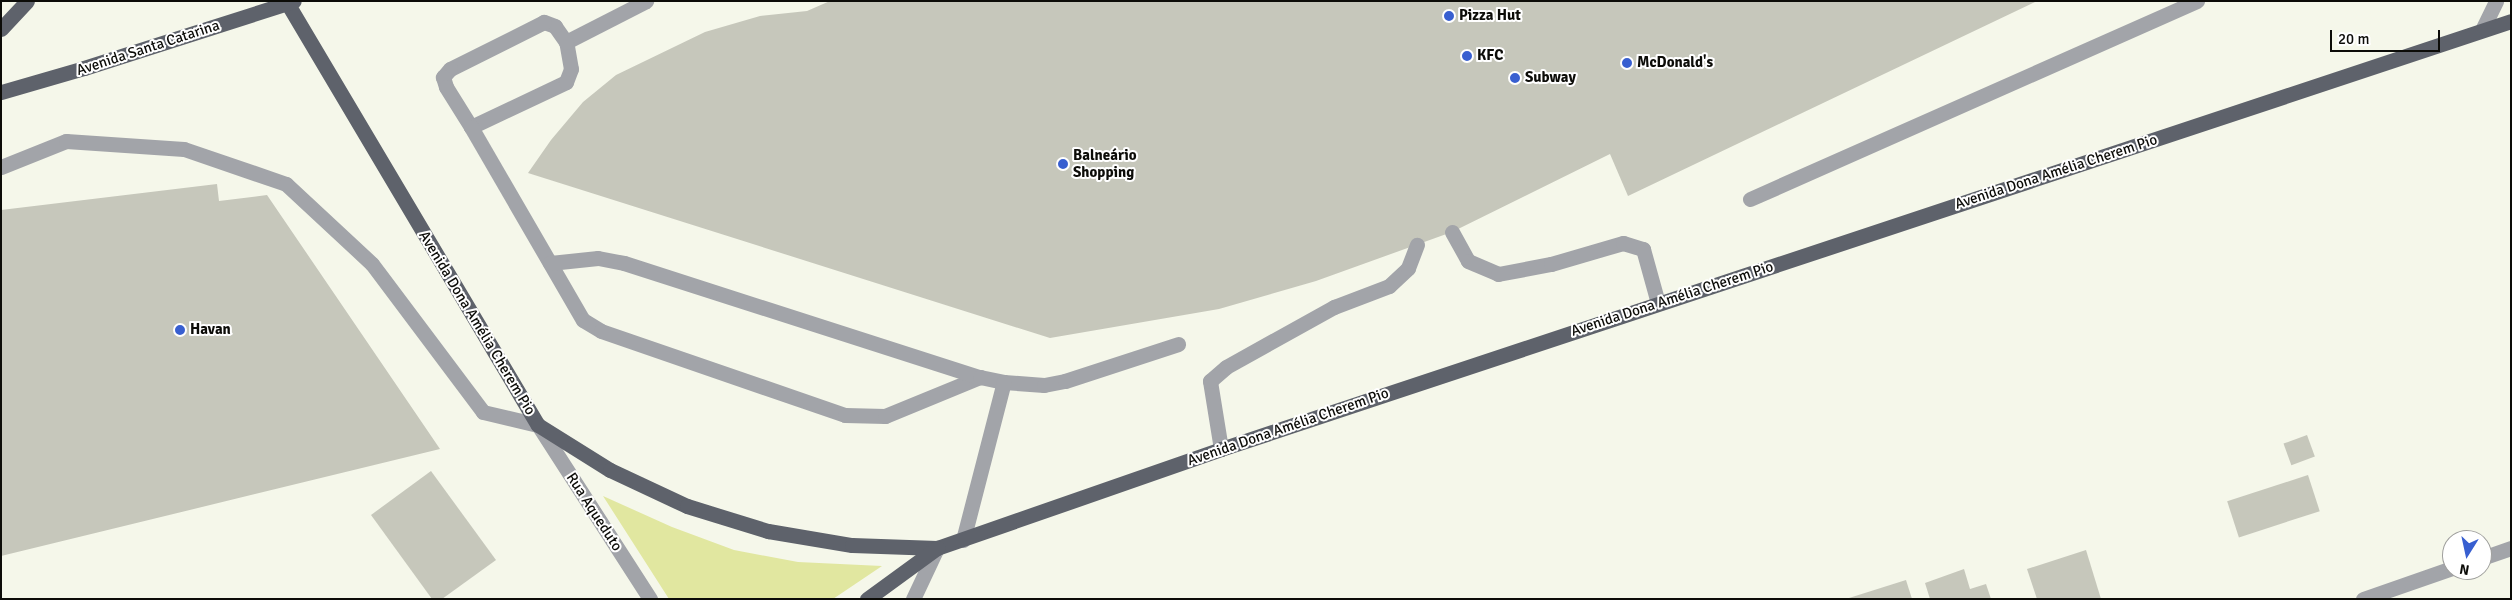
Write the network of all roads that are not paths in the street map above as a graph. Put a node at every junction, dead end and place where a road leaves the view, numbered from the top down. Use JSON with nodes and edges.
{"nodes":[{"id":1,"x":27,"y":1,"type":"edge"},
{"id":2,"x":270,"y":1,"type":"edge"},
{"id":3,"x":646,"y":1,"type":"edge"},
{"id":4,"x":2197,"y":1,"type":"edge"},
{"id":5,"x":2496,"y":1,"type":"edge"},
{"id":6,"x":289,"y":2,"type":"edge"},
{"id":7,"x":2511,"y":21,"type":"edge"},
{"id":8,"x":1,"y":29,"type":"edge"},
{"id":9,"x":2482,"y":30,"type":"junction"},
{"id":10,"x":566,"y":42,"type":"junction"},
{"id":11,"x":1,"y":92,"type":"edge"},
{"id":12,"x":472,"y":127,"type":"junction"},
{"id":13,"x":1,"y":167,"type":"edge"},
{"id":14,"x":1750,"y":199,"type":"dead end"},
{"id":15,"x":1452,"y":232,"type":"dead end"},
{"id":16,"x":1417,"y":245,"type":"dead end"},
{"id":17,"x":550,"y":262,"type":"junction"},
{"id":18,"x":1658,"y":303,"type":"junction"},
{"id":19,"x":1178,"y":344,"type":"dead end"},
{"id":20,"x":980,"y":377,"type":"junction"},
{"id":21,"x":1004,"y":382,"type":"junction"},
{"id":22,"x":538,"y":425,"type":"junction"},
{"id":23,"x":1221,"y":449,"type":"junction"},
{"id":24,"x":963,"y":540,"type":"junction"},
{"id":25,"x":937,"y":548,"type":"junction"},
{"id":26,"x":2511,"y":548,"type":"edge"},
{"id":27,"x":2492,"y":555,"type":"edge"},
{"id":28,"x":2442,"y":572,"type":"edge"},
{"id":29,"x":650,"y":599,"type":"edge"},
{"id":30,"x":867,"y":599,"type":"edge"},
{"id":31,"x":913,"y":599,"type":"edge"},
{"id":32,"x":2364,"y":599,"type":"edge"}],
"edges":[{"from":1,"to":8,"type":"main road"},
{"from":2,"to":6,"type":"main road"},
{"from":3,"to":10,"type":"street"},
{"from":4,"to":14,"type":"street"},
{"from":5,"to":9,"type":"street"},
{"from":6,"to":11,"type":"main road","name":"Avenida Santa Catarina"},
{"from":6,"to":22,"type":"main road","name":"Avenida Dona Amélia Cherem Pio"},
{"from":7,"to":9,"type":"main road","name":"Avenida Dona Amélia Cherem Pio"},
{"from":9,"to":18,"type":"main road","name":"Avenida Dona Amélia Cherem Pio"},
{"from":10,"to":12,"type":"street"},
{"from":10,"to":12,"type":"street"},
{"from":12,"to":17,"type":"street"},
{"from":13,"to":22,"type":"street"},
{"from":15,"to":18,"type":"street"},
{"from":16,"to":23,"type":"street"},
{"from":17,"to":20,"type":"street"},
{"from":17,"to":20,"type":"street"},
{"from":18,"to":23,"type":"main road","name":"Avenida Dona Amélia Cherem Pio"},
{"from":19,"to":21,"type":"street"},
{"from":20,"to":21,"type":"street"},
{"from":21,"to":24,"type":"street"},
{"from":22,"to":25,"type":"main road","name":"Avenida Dona Amélia Cherem Pio"},
{"from":22,"to":29,"type":"street","name":"Rua Aqueduto"},
{"from":23,"to":24,"type":"main road","name":"Avenida Dona Amélia Cherem Pio"},
{"from":24,"to":25,"type":"main road","name":"Avenida Dona Amélia Cherem Pio"},
{"from":25,"to":30,"type":"main road"},
{"from":25,"to":31,"type":"street"},
{"from":26,"to":27,"type":"street"},
{"from":28,"to":32,"type":"street"}]}
